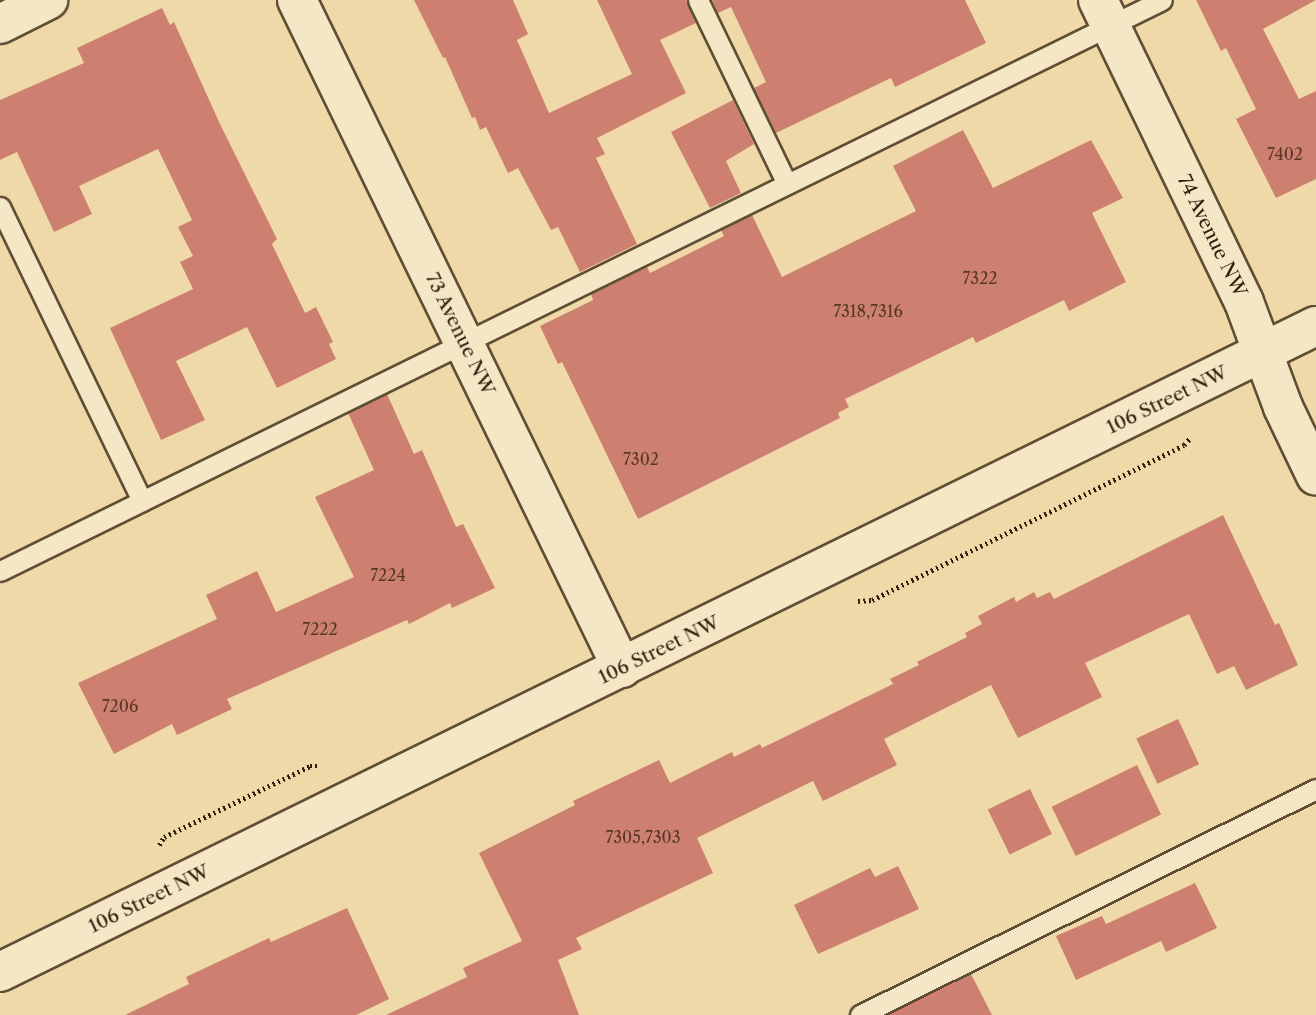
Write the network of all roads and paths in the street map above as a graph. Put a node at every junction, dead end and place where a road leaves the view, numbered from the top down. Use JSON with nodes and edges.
{"nodes":[{"id":1,"x":48,"y":0,"type":"edge"},
{"id":2,"x":297,"y":0,"type":"edge"},
{"id":3,"x":698,"y":0,"type":"edge"},
{"id":4,"x":1162,"y":0,"type":"edge"},
{"id":5,"x":1104,"y":13,"type":"edge"},
{"id":6,"x":0,"y":24,"type":"edge"},
{"id":7,"x":787,"y":184,"type":"junction"},
{"id":8,"x":0,"y":207,"type":"edge"},
{"id":9,"x":1316,"y":326,"type":"edge"},
{"id":10,"x":465,"y":342,"type":"junction"},
{"id":11,"x":1264,"y":352,"type":"junction"},
{"id":12,"x":1316,"y":476,"type":"edge"},
{"id":13,"x":142,"y":501,"type":"junction"},
{"id":14,"x":0,"y":571,"type":"edge"},
{"id":15,"x":622,"y":668,"type":"junction"},
{"id":16,"x":1316,"y":789,"type":"edge"},
{"id":17,"x":0,"y":972,"type":"edge"},
{"id":18,"x":860,"y":1015,"type":"edge"}],
"edges":[{"from":1,"to":6,"type":"street"},
{"from":2,"to":10,"type":"street","name":"73 Avenue NW"},
{"from":3,"to":7,"type":"lane"},
{"from":4,"to":5,"type":"lane"},
{"from":5,"to":7,"type":"lane"},
{"from":5,"to":11,"type":"street","name":"74 Avenue NW"},
{"from":7,"to":10,"type":"lane"},
{"from":8,"to":13,"type":"lane"},
{"from":9,"to":11,"type":"street","name":"106 Street NW"},
{"from":10,"to":13,"type":"lane"},
{"from":10,"to":15,"type":"street","name":"73 Avenue NW"},
{"from":11,"to":12,"type":"street","name":"74 Avenue NW"},
{"from":11,"to":15,"type":"street","name":"106 Street NW"},
{"from":13,"to":14,"type":"lane"},
{"from":15,"to":17,"type":"street","name":"106 Street NW"},
{"from":16,"to":18,"type":"lane"}]}
